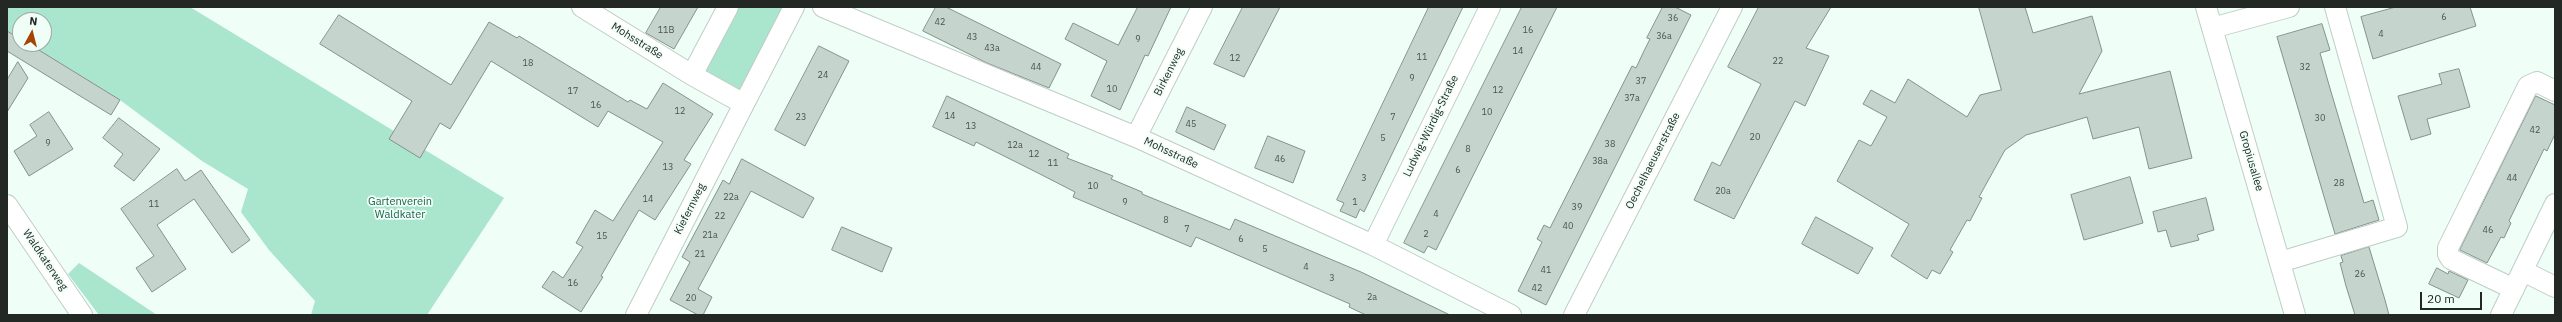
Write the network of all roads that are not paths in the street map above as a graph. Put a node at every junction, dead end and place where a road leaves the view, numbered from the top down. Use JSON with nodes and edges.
{"nodes":[{"id":1,"x":582,"y":7,"type":"edge"},
{"id":2,"x":728,"y":7,"type":"edge"},
{"id":3,"x":794,"y":7,"type":"edge"},
{"id":4,"x":823,"y":7,"type":"edge"},
{"id":5,"x":1202,"y":7,"type":"edge"},
{"id":6,"x":1490,"y":7,"type":"edge"},
{"id":7,"x":1732,"y":7,"type":"edge"},
{"id":8,"x":2206,"y":7,"type":"edge"},
{"id":9,"x":2290,"y":7,"type":"edge"},
{"id":10,"x":2335,"y":7,"type":"edge"},
{"id":11,"x":2212,"y":28,"type":"junction"},
{"id":12,"x":692,"y":75,"type":"junction"},
{"id":13,"x":2555,"y":91,"type":"edge"},
{"id":14,"x":744,"y":104,"type":"junction"},
{"id":15,"x":1136,"y":137,"type":"junction"},
{"id":16,"x":2555,"y":204,"type":"edge"},
{"id":17,"x":7,"y":205,"type":"edge"},
{"id":18,"x":1373,"y":246,"type":"junction"},
{"id":19,"x":2280,"y":262,"type":"junction"},
{"id":20,"x":2523,"y":271,"type":"junction"},
{"id":21,"x":2555,"y":287,"type":"edge"},
{"id":22,"x":2514,"y":289,"type":"junction"},
{"id":23,"x":82,"y":315,"type":"edge"},
{"id":24,"x":636,"y":315,"type":"edge"},
{"id":25,"x":1511,"y":315,"type":"edge"},
{"id":26,"x":1574,"y":315,"type":"edge"},
{"id":27,"x":2295,"y":315,"type":"edge"},
{"id":28,"x":2501,"y":315,"type":"edge"}],
"edges":[{"from":1,"to":12,"type":"street","name":"Mohsstraße"},
{"from":2,"to":12,"type":"street"},
{"from":3,"to":14,"type":"street","name":"Kiefernweg"},
{"from":4,"to":15,"type":"street","name":"Mohsstraße"},
{"from":5,"to":15,"type":"street","name":"Birkenweg"},
{"from":6,"to":18,"type":"street","name":"Ludwig-Würdig-Straße"},
{"from":7,"to":26,"type":"street","name":"Oechelhaeuserstraße"},
{"from":8,"to":11,"type":"street","name":"Gropiusallee"},
{"from":9,"to":11,"type":"street"},
{"from":10,"to":19,"type":"street"},
{"from":11,"to":19,"type":"street","name":"Gropiusallee"},
{"from":12,"to":14,"type":"street"},
{"from":13,"to":22,"type":"street"},
{"from":14,"to":24,"type":"street","name":"Kiefernweg"},
{"from":15,"to":18,"type":"street","name":"Mohsstraße"},
{"from":16,"to":20,"type":"street"},
{"from":17,"to":23,"type":"street","name":"Waldkaterweg"},
{"from":18,"to":25,"type":"street","name":"Mohsstraße"},
{"from":19,"to":27,"type":"street","name":"Gropiusallee"},
{"from":20,"to":21,"type":"street"},
{"from":20,"to":22,"type":"street"},
{"from":22,"to":28,"type":"street"}]}
